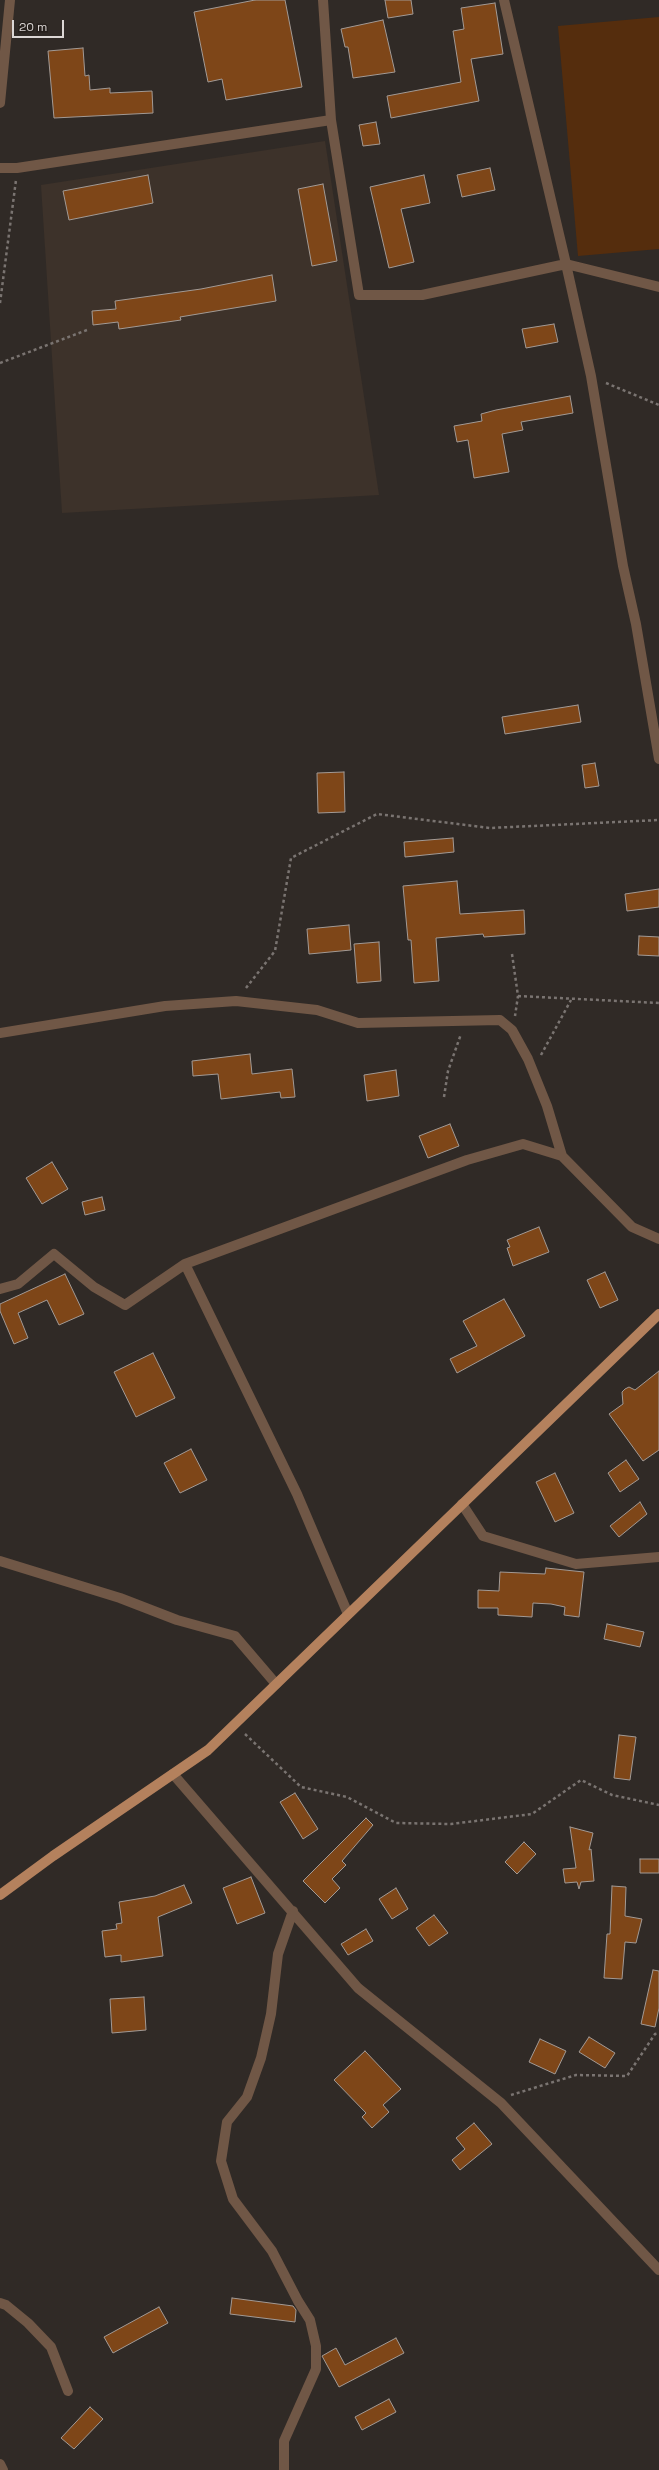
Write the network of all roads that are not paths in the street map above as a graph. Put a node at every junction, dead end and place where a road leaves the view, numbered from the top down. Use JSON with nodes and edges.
{"nodes":[{"id":1,"x":10,"y":0,"type":"edge"},
{"id":2,"x":323,"y":0,"type":"edge"},
{"id":3,"x":504,"y":0,"type":"edge"},
{"id":4,"x":0,"y":103,"type":"edge"},
{"id":5,"x":331,"y":120,"type":"junction"},
{"id":6,"x":0,"y":168,"type":"edge"},
{"id":7,"x":566,"y":264,"type":"junction"},
{"id":8,"x":659,"y":287,"type":"edge"},
{"id":9,"x":659,"y":759,"type":"edge"},
{"id":10,"x":0,"y":1033,"type":"edge"},
{"id":11,"x":562,"y":1156,"type":"junction"},
{"id":12,"x":659,"y":1239,"type":"edge"},
{"id":13,"x":185,"y":1264,"type":"junction"},
{"id":14,"x":0,"y":1289,"type":"edge"},
{"id":15,"x":659,"y":1314,"type":"edge"},
{"id":16,"x":462,"y":1504,"type":"junction"},
{"id":17,"x":659,"y":1557,"type":"edge"},
{"id":18,"x":0,"y":1561,"type":"edge"},
{"id":19,"x":348,"y":1614,"type":"junction"},
{"id":20,"x":276,"y":1684,"type":"junction"},
{"id":21,"x":173,"y":1774,"type":"junction"},
{"id":22,"x":0,"y":1895,"type":"edge"},
{"id":23,"x":293,"y":1911,"type":"junction"},
{"id":24,"x":659,"y":2270,"type":"edge"},
{"id":25,"x":0,"y":2303,"type":"edge"},
{"id":26,"x":68,"y":2391,"type":"dead end"},
{"id":27,"x":0,"y":2464,"type":"edge"},
{"id":28,"x":3,"y":2470,"type":"edge"},
{"id":29,"x":284,"y":2470,"type":"edge"}],
"edges":[{"from":1,"to":4,"type":"street"},
{"from":2,"to":5,"type":"street"},
{"from":3,"to":7,"type":"street"},
{"from":5,"to":6,"type":"street"},
{"from":5,"to":7,"type":"street"},
{"from":7,"to":8,"type":"street"},
{"from":7,"to":9,"type":"street"},
{"from":10,"to":11,"type":"street"},
{"from":11,"to":12,"type":"street"},
{"from":11,"to":13,"type":"street"},
{"from":13,"to":14,"type":"street"},
{"from":13,"to":19,"type":"street"},
{"from":15,"to":16,"type":"main road"},
{"from":16,"to":17,"type":"street"},
{"from":16,"to":19,"type":"main road"},
{"from":18,"to":20,"type":"street"},
{"from":19,"to":20,"type":"main road"},
{"from":20,"to":21,"type":"main road"},
{"from":21,"to":22,"type":"main road"},
{"from":21,"to":23,"type":"street"},
{"from":23,"to":24,"type":"street"},
{"from":23,"to":29,"type":"street"},
{"from":25,"to":26,"type":"street"},
{"from":27,"to":28,"type":"street"}]}
